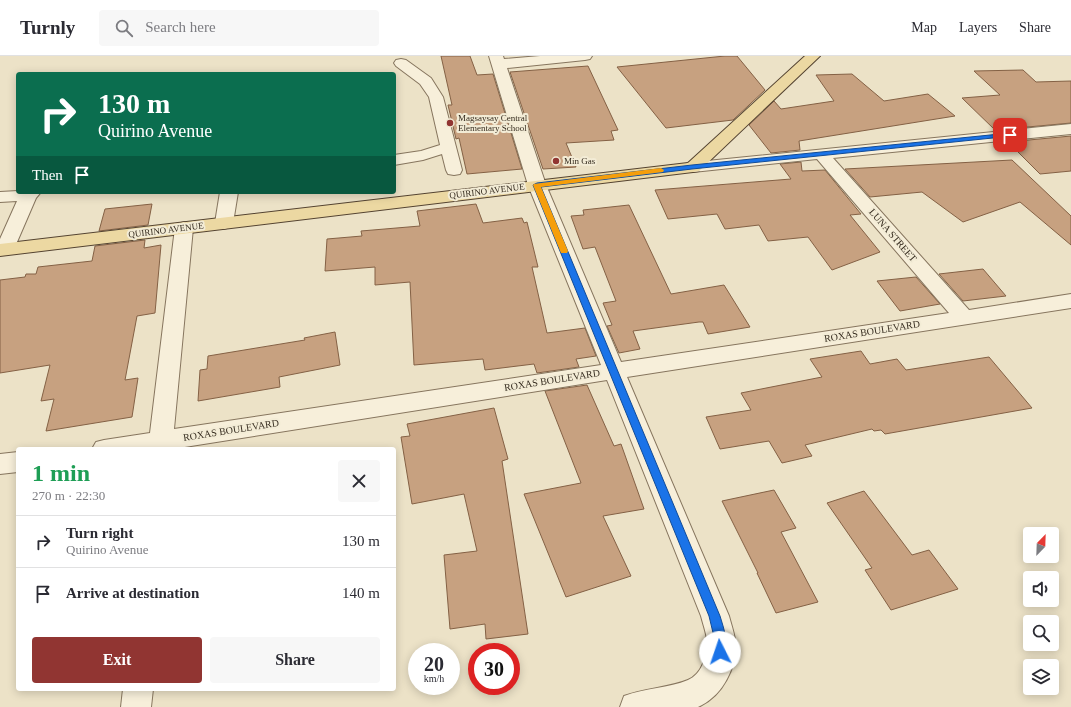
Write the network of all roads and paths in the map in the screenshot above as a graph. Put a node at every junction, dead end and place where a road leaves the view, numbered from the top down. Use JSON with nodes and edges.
{"nodes":[{"id":1,"x":585,"y":56,"type":"edge"},
{"id":2,"x":813,"y":56,"type":"edge"},
{"id":3,"x":498,"y":60,"type":"edge"},
{"id":4,"x":401,"y":63,"type":"dead end"},
{"id":5,"x":1064,"y":129,"type":"edge"},
{"id":6,"x":1071,"y":142,"type":"edge"},
{"id":7,"x":449,"y":147,"type":"junction"},
{"id":8,"x":821,"y":154,"type":"junction"},
{"id":9,"x":396,"y":160,"type":"edge"},
{"id":10,"x":692,"y":167,"type":"junction"},
{"id":11,"x":454,"y":170,"type":"dead end"},
{"id":12,"x":537,"y":185,"type":"junction"},
{"id":13,"x":24,"y":194,"type":"edge"},
{"id":14,"x":30,"y":194,"type":"edge"},
{"id":15,"x":229,"y":194,"type":"edge"},
{"id":16,"x":0,"y":198,"type":"edge"},
{"id":17,"x":224,"y":223,"type":"junction"},
{"id":18,"x":184,"y":228,"type":"junction"},
{"id":19,"x":3,"y":250,"type":"edge"},
{"id":20,"x":1071,"y":301,"type":"edge"},
{"id":21,"x":964,"y":317,"type":"junction"},
{"id":22,"x":613,"y":371,"type":"junction"},
{"id":23,"x":160,"y":445,"type":"edge"},
{"id":24,"x":132,"y":447,"type":"edge"},
{"id":25,"x":16,"y":462,"type":"edge"},
{"id":26,"x":0,"y":464,"type":"edge"},
{"id":27,"x":138,"y":691,"type":"edge"},
{"id":28,"x":136,"y":707,"type":"edge"},
{"id":29,"x":635,"y":707,"type":"edge"}],
"edges":[{"from":1,"to":3,"type":"street"},
{"from":2,"to":10,"type":"main road"},
{"from":3,"to":12,"type":"street"},
{"from":4,"to":7,"type":"street"},
{"from":5,"to":6,"type":"street"},
{"from":5,"to":8,"type":"street","name":"QUIRINO AVENUE"},
{"from":7,"to":9,"type":"street"},
{"from":7,"to":11,"type":"street"},
{"from":8,"to":10,"type":"street","name":"QUIRINO AVENUE"},
{"from":8,"to":21,"type":"street","name":"LUNA STREET"},
{"from":10,"to":12,"type":"main road","name":"QUIRINO AVENUE"},
{"from":12,"to":17,"type":"main road","name":"QUIRINO AVENUE"},
{"from":12,"to":22,"type":"street"},
{"from":13,"to":16,"type":"street"},
{"from":14,"to":19,"type":"street"},
{"from":15,"to":17,"type":"street"},
{"from":17,"to":18,"type":"main road","name":"QUIRINO AVENUE"},
{"from":18,"to":19,"type":"main road","name":"QUIRINO AVENUE"},
{"from":18,"to":23,"type":"street"},
{"from":20,"to":21,"type":"street","name":"ROXAS BOULEVARD"},
{"from":21,"to":22,"type":"street","name":"ROXAS BOULEVARD"},
{"from":22,"to":23,"type":"street","name":"ROXAS BOULEVARD"},
{"from":22,"to":29,"type":"street"},
{"from":23,"to":24,"type":"street","name":"ROXAS BOULEVARD"},
{"from":25,"to":26,"type":"street"},
{"from":27,"to":28,"type":"street"}]}
